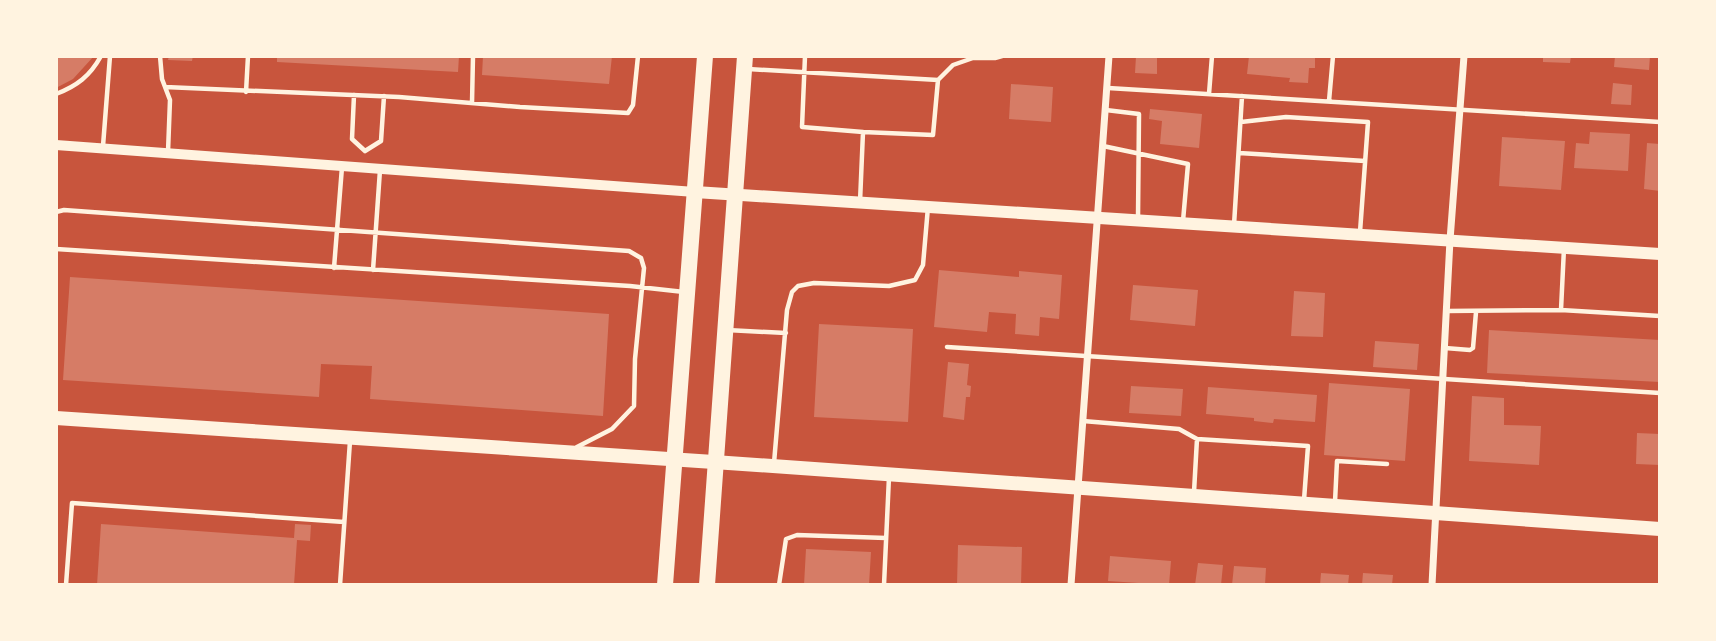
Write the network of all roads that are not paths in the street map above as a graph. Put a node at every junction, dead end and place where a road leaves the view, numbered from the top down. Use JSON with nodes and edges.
{"nodes":[{"id":1,"x":101,"y":56,"type":"edge"},
{"id":2,"x":110,"y":56,"type":"edge"},
{"id":3,"x":160,"y":56,"type":"edge"},
{"id":4,"x":248,"y":56,"type":"edge"},
{"id":5,"x":473,"y":56,"type":"edge"},
{"id":6,"x":638,"y":56,"type":"edge"},
{"id":7,"x":705,"y":56,"type":"edge"},
{"id":8,"x":805,"y":56,"type":"edge"},
{"id":9,"x":1002,"y":56,"type":"edge"},
{"id":10,"x":1109,"y":56,"type":"edge"},
{"id":11,"x":1212,"y":56,"type":"edge"},
{"id":12,"x":1333,"y":56,"type":"edge"},
{"id":13,"x":1464,"y":56,"type":"edge"},
{"id":14,"x":968,"y":58,"type":"edge"},
{"id":15,"x":745,"y":62,"type":"edge"},
{"id":16,"x":804,"y":72,"type":"junction"},
{"id":17,"x":938,"y":80,"type":"junction"},
{"id":18,"x":166,"y":87,"type":"junction"},
{"id":19,"x":1108,"y":88,"type":"junction"},
{"id":20,"x":246,"y":92,"type":"junction"},
{"id":21,"x":56,"y":94,"type":"edge"},
{"id":22,"x":1209,"y":94,"type":"junction"},
{"id":23,"x":354,"y":95,"type":"junction"},
{"id":24,"x":384,"y":96,"type":"junction"},
{"id":25,"x":1242,"y":96,"type":"junction"},
{"id":26,"x":1329,"y":101,"type":"junction"},
{"id":27,"x":472,"y":103,"type":"junction"},
{"id":28,"x":1460,"y":109,"type":"junction"},
{"id":29,"x":1106,"y":110,"type":"junction"},
{"id":30,"x":1241,"y":122,"type":"junction"},
{"id":31,"x":1660,"y":122,"type":"edge"},
{"id":32,"x":863,"y":132,"type":"junction"},
{"id":33,"x":56,"y":145,"type":"edge"},
{"id":34,"x":1103,"y":146,"type":"junction"},
{"id":35,"x":103,"y":148,"type":"junction"},
{"id":36,"x":365,"y":151,"type":"junction"},
{"id":37,"x":168,"y":153,"type":"junction"},
{"id":38,"x":1239,"y":153,"type":"junction"},
{"id":39,"x":1139,"y":154,"type":"junction"},
{"id":40,"x":1365,"y":161,"type":"junction"},
{"id":41,"x":342,"y":166,"type":"junction"},
{"id":42,"x":364,"y":167,"type":"junction"},
{"id":43,"x":380,"y":169,"type":"junction"},
{"id":44,"x":695,"y":192,"type":"junction"},
{"id":45,"x":735,"y":195,"type":"junction"},
{"id":46,"x":860,"y":202,"type":"junction"},
{"id":47,"x":928,"y":206,"type":"junction"},
{"id":48,"x":56,"y":212,"type":"edge"},
{"id":49,"x":1097,"y":216,"type":"junction"},
{"id":50,"x":1138,"y":219,"type":"junction"},
{"id":51,"x":1183,"y":222,"type":"junction"},
{"id":52,"x":1234,"y":226,"type":"junction"},
{"id":53,"x":337,"y":232,"type":"junction"},
{"id":54,"x":375,"y":234,"type":"junction"},
{"id":55,"x":1360,"y":234,"type":"junction"},
{"id":56,"x":1450,"y":240,"type":"junction"},
{"id":57,"x":1564,"y":247,"type":"junction"},
{"id":58,"x":56,"y":249,"type":"edge"},
{"id":59,"x":1660,"y":254,"type":"edge"},
{"id":60,"x":334,"y":268,"type":"junction"},
{"id":61,"x":373,"y":270,"type":"junction"},
{"id":62,"x":642,"y":288,"type":"junction"},
{"id":63,"x":688,"y":293,"type":"junction"},
{"id":64,"x":1561,"y":310,"type":"junction"},
{"id":65,"x":1447,"y":311,"type":"junction"},
{"id":66,"x":1476,"y":312,"type":"junction"},
{"id":67,"x":1660,"y":316,"type":"edge"},
{"id":68,"x":725,"y":330,"type":"junction"},
{"id":69,"x":786,"y":333,"type":"junction"},
{"id":70,"x":947,"y":347,"type":"dead end"},
{"id":71,"x":1445,"y":348,"type":"junction"},
{"id":72,"x":1087,"y":356,"type":"junction"},
{"id":73,"x":1443,"y":378,"type":"junction"},
{"id":74,"x":1660,"y":393,"type":"edge"},
{"id":75,"x":56,"y":418,"type":"edge"},
{"id":76,"x":1082,"y":421,"type":"junction"},
{"id":77,"x":350,"y":437,"type":"junction"},
{"id":78,"x":1197,"y":439,"type":"junction"},
{"id":79,"x":570,"y":451,"type":"junction"},
{"id":80,"x":674,"y":458,"type":"junction"},
{"id":81,"x":716,"y":461,"type":"junction"},
{"id":82,"x":1387,"y":464,"type":"dead end"},
{"id":83,"x":774,"y":465,"type":"junction"},
{"id":84,"x":890,"y":475,"type":"junction"},
{"id":85,"x":1078,"y":489,"type":"junction"},
{"id":86,"x":1193,"y":497,"type":"junction"},
{"id":87,"x":1304,"y":504,"type":"junction"},
{"id":88,"x":1335,"y":506,"type":"junction"},
{"id":89,"x":1437,"y":513,"type":"junction"},
{"id":90,"x":344,"y":522,"type":"junction"},
{"id":91,"x":1660,"y":529,"type":"edge"},
{"id":92,"x":887,"y":538,"type":"junction"},
{"id":93,"x":66,"y":585,"type":"edge"},
{"id":94,"x":340,"y":585,"type":"edge"},
{"id":95,"x":665,"y":585,"type":"edge"},
{"id":96,"x":707,"y":585,"type":"edge"},
{"id":97,"x":779,"y":585,"type":"edge"},
{"id":98,"x":884,"y":585,"type":"edge"},
{"id":99,"x":1071,"y":585,"type":"edge"},
{"id":100,"x":1432,"y":585,"type":"edge"}],
"edges":[{"from":1,"to":21,"type":"lane"},
{"from":2,"to":35,"type":"lane"},
{"from":3,"to":18,"type":"lane"},
{"from":4,"to":20,"type":"lane"},
{"from":5,"to":27,"type":"lane"},
{"from":6,"to":27,"type":"lane"},
{"from":7,"to":44,"type":"highway"},
{"from":8,"to":16,"type":"lane"},
{"from":9,"to":14,"type":"lane"},
{"from":10,"to":19,"type":"street"},
{"from":11,"to":22,"type":"lane"},
{"from":12,"to":26,"type":"lane"},
{"from":13,"to":28,"type":"street"},
{"from":14,"to":17,"type":"lane"},
{"from":15,"to":16,"type":"lane"},
{"from":15,"to":45,"type":"highway"},
{"from":16,"to":17,"type":"lane"},
{"from":16,"to":32,"type":"lane"},
{"from":17,"to":32,"type":"lane"},
{"from":18,"to":20,"type":"lane"},
{"from":18,"to":37,"type":"lane"},
{"from":19,"to":22,"type":"lane"},
{"from":19,"to":29,"type":"street"},
{"from":20,"to":23,"type":"lane"},
{"from":22,"to":25,"type":"lane"},
{"from":23,"to":24,"type":"lane"},
{"from":23,"to":36,"type":"lane"},
{"from":24,"to":27,"type":"lane"},
{"from":24,"to":36,"type":"lane"},
{"from":25,"to":26,"type":"lane"},
{"from":25,"to":30,"type":"lane"},
{"from":26,"to":28,"type":"lane"},
{"from":28,"to":31,"type":"lane"},
{"from":28,"to":56,"type":"street"},
{"from":29,"to":34,"type":"street"},
{"from":29,"to":39,"type":"lane"},
{"from":30,"to":38,"type":"lane"},
{"from":30,"to":40,"type":"lane"},
{"from":32,"to":46,"type":"lane"},
{"from":33,"to":35,"type":"street"},
{"from":34,"to":39,"type":"lane"},
{"from":34,"to":49,"type":"street"},
{"from":35,"to":37,"type":"street"},
{"from":36,"to":42,"type":"lane"},
{"from":37,"to":41,"type":"street"},
{"from":38,"to":40,"type":"lane"},
{"from":38,"to":52,"type":"lane"},
{"from":39,"to":50,"type":"lane"},
{"from":39,"to":51,"type":"lane"},
{"from":40,"to":55,"type":"lane"},
{"from":41,"to":42,"type":"street"},
{"from":41,"to":53,"type":"lane"},
{"from":42,"to":43,"type":"street"},
{"from":43,"to":44,"type":"street"},
{"from":43,"to":54,"type":"lane"},
{"from":44,"to":45,"type":"main road"},
{"from":44,"to":63,"type":"highway"},
{"from":45,"to":46,"type":"main road"},
{"from":45,"to":68,"type":"highway"},
{"from":46,"to":47,"type":"main road"},
{"from":47,"to":49,"type":"main road"},
{"from":47,"to":69,"type":"lane"},
{"from":48,"to":53,"type":"lane"},
{"from":49,"to":50,"type":"main road"},
{"from":49,"to":72,"type":"street"},
{"from":50,"to":51,"type":"main road"},
{"from":51,"to":52,"type":"main road"},
{"from":52,"to":55,"type":"main road"},
{"from":53,"to":54,"type":"lane"},
{"from":53,"to":60,"type":"lane"},
{"from":54,"to":61,"type":"lane"},
{"from":54,"to":62,"type":"lane"},
{"from":55,"to":56,"type":"main road"},
{"from":56,"to":57,"type":"main road"},
{"from":56,"to":65,"type":"street"},
{"from":57,"to":59,"type":"main road"},
{"from":57,"to":64,"type":"lane"},
{"from":58,"to":60,"type":"lane"},
{"from":60,"to":61,"type":"lane"},
{"from":61,"to":62,"type":"lane"},
{"from":62,"to":63,"type":"lane"},
{"from":62,"to":79,"type":"lane"},
{"from":63,"to":80,"type":"highway"},
{"from":64,"to":66,"type":"lane"},
{"from":64,"to":67,"type":"lane"},
{"from":65,"to":66,"type":"lane"},
{"from":65,"to":71,"type":"street"},
{"from":66,"to":71,"type":"lane"},
{"from":68,"to":69,"type":"lane"},
{"from":68,"to":81,"type":"highway"},
{"from":69,"to":83,"type":"lane"},
{"from":70,"to":72,"type":"lane"},
{"from":71,"to":73,"type":"street"},
{"from":72,"to":73,"type":"lane"},
{"from":72,"to":76,"type":"street"},
{"from":73,"to":74,"type":"lane"},
{"from":73,"to":89,"type":"street"},
{"from":75,"to":77,"type":"main road"},
{"from":76,"to":78,"type":"lane"},
{"from":76,"to":85,"type":"street"},
{"from":77,"to":79,"type":"main road"},
{"from":77,"to":90,"type":"lane"},
{"from":78,"to":86,"type":"lane"},
{"from":78,"to":87,"type":"lane"},
{"from":79,"to":80,"type":"main road"},
{"from":80,"to":81,"type":"main road"},
{"from":80,"to":95,"type":"highway"},
{"from":81,"to":83,"type":"main road"},
{"from":81,"to":96,"type":"highway"},
{"from":82,"to":88,"type":"lane"},
{"from":83,"to":84,"type":"main road"},
{"from":84,"to":85,"type":"main road"},
{"from":84,"to":92,"type":"lane"},
{"from":85,"to":86,"type":"main road"},
{"from":85,"to":99,"type":"street"},
{"from":86,"to":87,"type":"main road"},
{"from":87,"to":88,"type":"main road"},
{"from":88,"to":89,"type":"main road"},
{"from":89,"to":91,"type":"main road"},
{"from":89,"to":100,"type":"street"},
{"from":90,"to":93,"type":"lane"},
{"from":90,"to":94,"type":"lane"},
{"from":92,"to":97,"type":"lane"},
{"from":92,"to":98,"type":"lane"}]}
